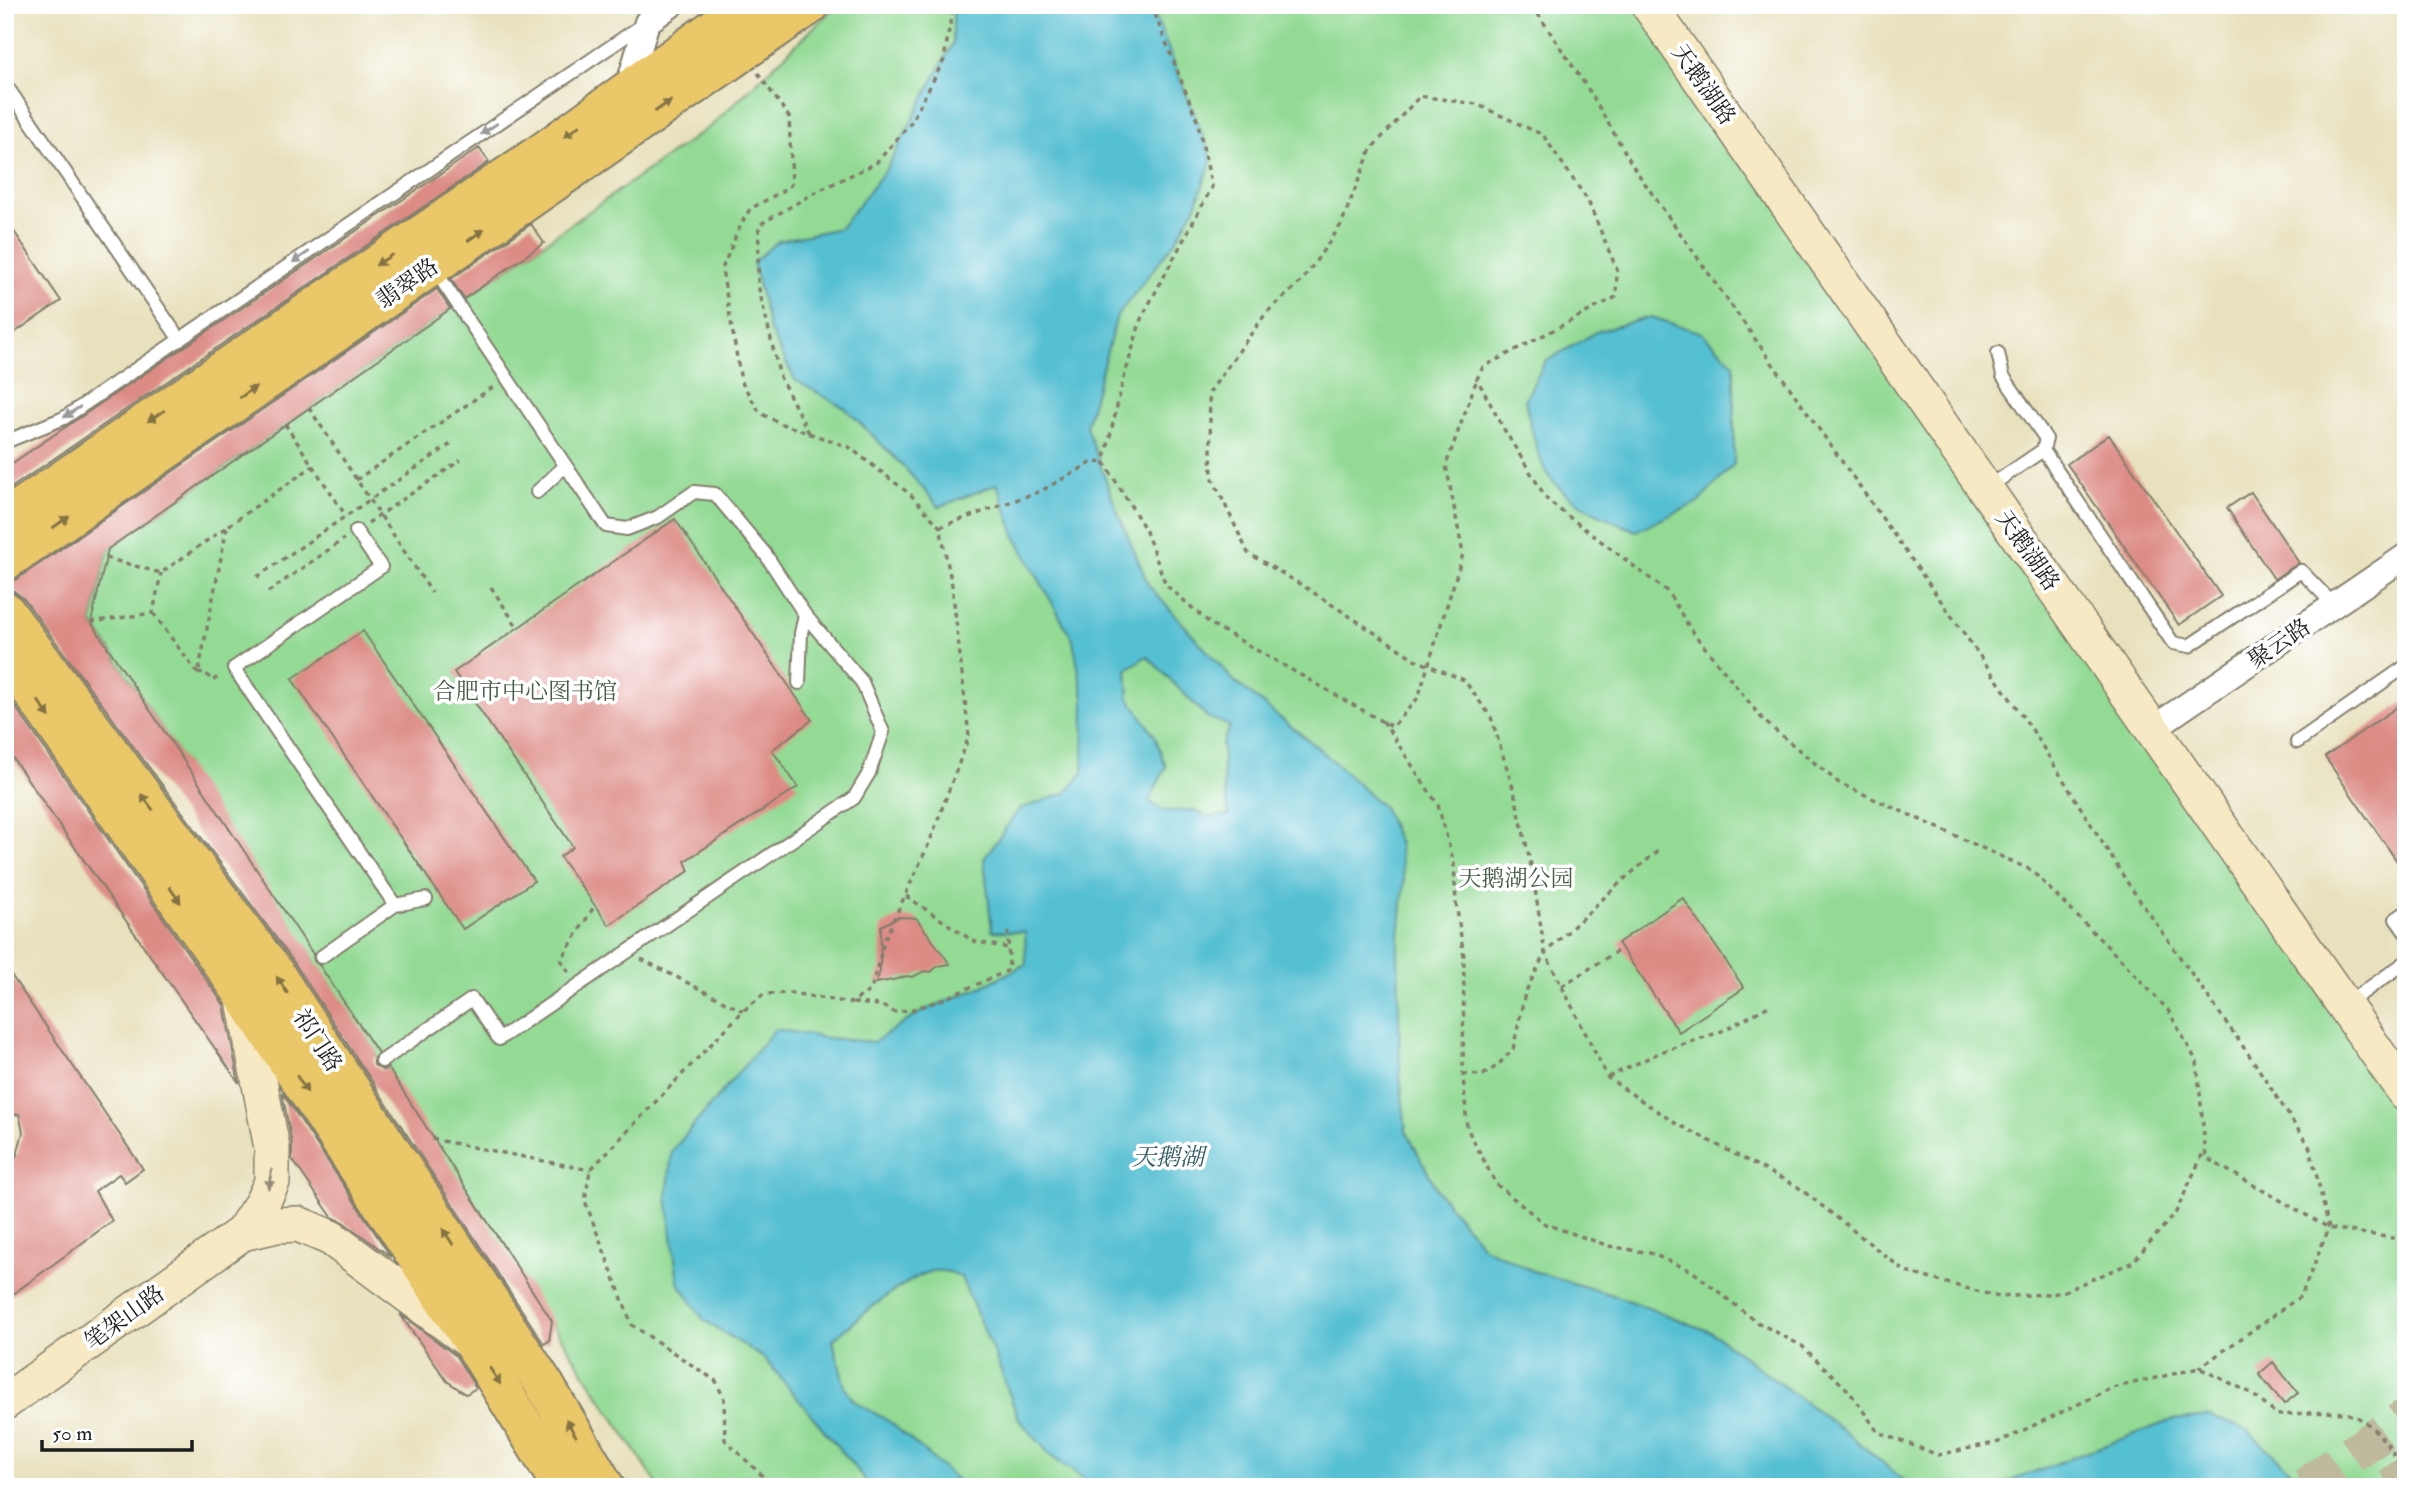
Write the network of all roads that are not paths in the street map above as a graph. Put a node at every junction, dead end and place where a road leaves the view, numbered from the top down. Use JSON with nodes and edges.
{"nodes":[{"id":1,"x":671,"y":5,"type":"edge"},
{"id":2,"x":746,"y":5,"type":"edge"},
{"id":3,"x":810,"y":5,"type":"edge"},
{"id":4,"x":1649,"y":5,"type":"edge"},
{"id":5,"x":1670,"y":5,"type":"edge"},
{"id":6,"x":647,"y":22,"type":"junction"},
{"id":7,"x":5,"y":84,"type":"edge"},
{"id":8,"x":626,"y":92,"type":"junction"},
{"id":9,"x":621,"y":135,"type":"junction"},
{"id":10,"x":432,"y":265,"type":"junction"},
{"id":11,"x":180,"y":340,"type":"junction"},
{"id":12,"x":1998,"y":353,"type":"dead end"},
{"id":13,"x":5,"y":442,"type":"edge"},
{"id":14,"x":2043,"y":450,"type":"junction"},
{"id":15,"x":565,"y":466,"type":"junction"},
{"id":16,"x":1999,"y":480,"type":"junction"},
{"id":17,"x":537,"y":492,"type":"dead end"},
{"id":18,"x":5,"y":519,"type":"edge"},
{"id":19,"x":356,"y":531,"type":"road end"},
{"id":20,"x":2406,"y":556,"type":"edge"},
{"id":21,"x":5,"y":561,"type":"edge"},
{"id":22,"x":2334,"y":605,"type":"junction"},
{"id":23,"x":5,"y":611,"type":"edge"},
{"id":24,"x":805,"y":615,"type":"junction"},
{"id":25,"x":5,"y":653,"type":"edge"},
{"id":26,"x":2406,"y":666,"type":"edge"},
{"id":27,"x":799,"y":683,"type":"dead end"},
{"id":28,"x":2156,"y":726,"type":"junction"},
{"id":29,"x":2297,"y":742,"type":"dead end"},
{"id":30,"x":426,"y":898,"type":"dead end"},
{"id":31,"x":395,"y":905,"type":"junction"},
{"id":32,"x":2406,"y":912,"type":"edge"},
{"id":33,"x":2406,"y":933,"type":"edge"},
{"id":34,"x":321,"y":957,"type":"dead end"},
{"id":35,"x":2406,"y":962,"type":"edge"},
{"id":36,"x":242,"y":992,"type":"junction"},
{"id":37,"x":2355,"y":998,"type":"junction"},
{"id":38,"x":382,"y":1061,"type":"dead end"},
{"id":39,"x":2406,"y":1072,"type":"edge"},
{"id":40,"x":2406,"y":1094,"type":"edge"},
{"id":41,"x":242,"y":1233,"type":"junction"},
{"id":42,"x":474,"y":1344,"type":"junction"},
{"id":43,"x":5,"y":1402,"type":"edge"},
{"id":44,"x":562,"y":1487,"type":"edge"},
{"id":45,"x":606,"y":1487,"type":"edge"}],
"edges":[{"from":1,"to":6,"type":"street"},
{"from":2,"to":8,"type":"main road","name":"翡翠路"},
{"from":9,"to":3,"type":"main road","name":"翡翠路","one_way":true},
{"from":4,"to":28,"type":"street","name":"天鹅湖路"},
{"from":5,"to":16,"type":"street","name":"天鹅湖路"},
{"from":6,"to":8,"type":"street"},
{"from":6,"to":11,"type":"lane","one_way":true},
{"from":7,"to":11,"type":"lane"},
{"from":8,"to":9,"type":"street"},
{"from":8,"to":18,"type":"main road","name":"翡翠路","one_way":true},
{"from":10,"to":9,"type":"main road","name":"翡翠路","one_way":true},
{"from":10,"to":15,"type":"lane"},
{"from":21,"to":10,"type":"main road","name":"翡翠路","one_way":true},
{"from":11,"to":13,"type":"lane","one_way":true},
{"from":12,"to":14,"type":"lane"},
{"from":14,"to":16,"type":"lane"},
{"from":14,"to":22,"type":"lane"},
{"from":15,"to":17,"type":"lane"},
{"from":15,"to":24,"type":"lane"},
{"from":16,"to":28,"type":"street","name":"天鹅湖路"},
{"from":19,"to":31,"type":"lane"},
{"from":20,"to":22,"type":"street","name":"聚云路"},
{"from":22,"to":28,"type":"street","name":"聚云路"},
{"from":45,"to":23,"type":"main road","name":"祁门路","one_way":true},
{"from":24,"to":27,"type":"lane"},
{"from":24,"to":38,"type":"lane"},
{"from":25,"to":36,"type":"main road","name":"祁门路","one_way":true},
{"from":26,"to":29,"type":"lane"},
{"from":28,"to":37,"type":"street","name":"天鹅湖路"},
{"from":28,"to":40,"type":"street","name":"天鹅湖路"},
{"from":30,"to":31,"type":"lane"},
{"from":31,"to":34,"type":"lane"},
{"from":32,"to":33,"type":"lane"},
{"from":35,"to":37,"type":"lane"},
{"from":36,"to":41,"type":"street","one_way":true},
{"from":36,"to":42,"type":"main road","name":"祁门路","one_way":true},
{"from":37,"to":39,"type":"street","name":"天鹅湖路"},
{"from":41,"to":42,"type":"street"},
{"from":41,"to":43,"type":"street","name":"笔架山路"},
{"from":42,"to":44,"type":"main road","name":"祁门路","one_way":true}]}
